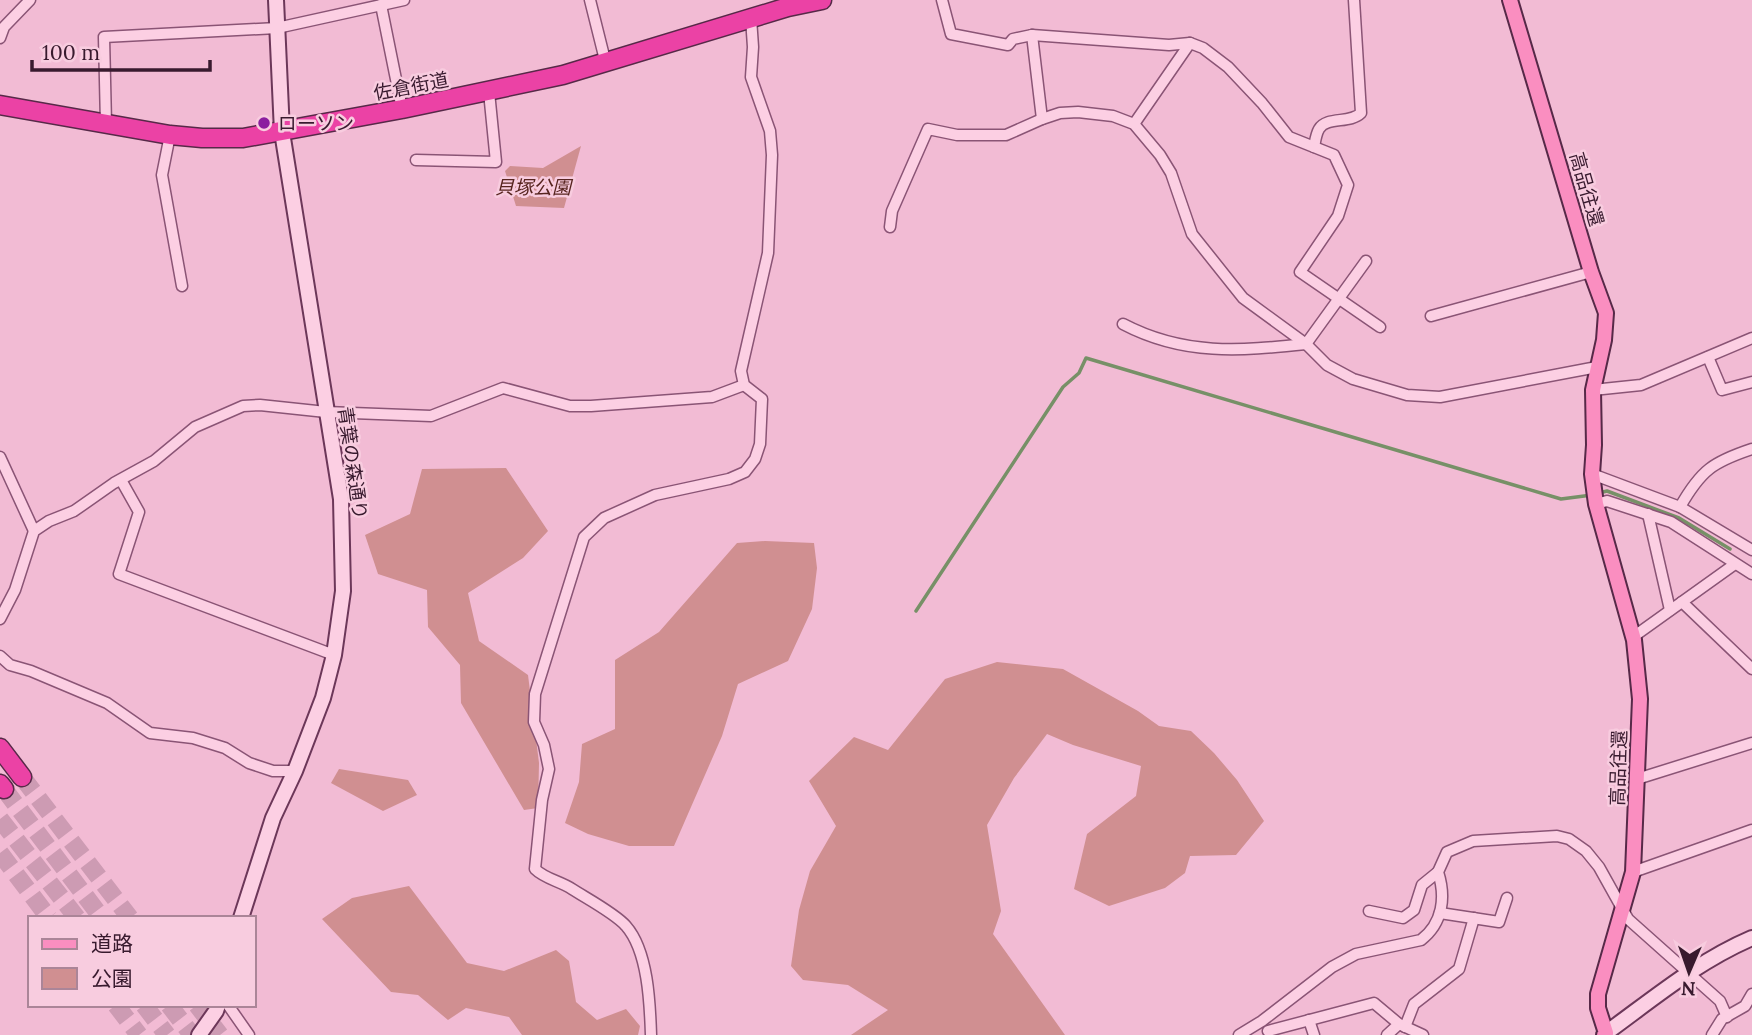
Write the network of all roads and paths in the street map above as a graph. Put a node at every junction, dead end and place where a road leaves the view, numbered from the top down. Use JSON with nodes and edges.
{"nodes":[{"id":1,"x":30,"y":0,"type":"edge"},
{"id":2,"x":276,"y":0,"type":"edge"},
{"id":3,"x":404,"y":0,"type":"edge"},
{"id":4,"x":590,"y":0,"type":"edge"},
{"id":5,"x":822,"y":0,"type":"edge"},
{"id":6,"x":942,"y":0,"type":"edge"},
{"id":7,"x":1354,"y":0,"type":"edge"},
{"id":8,"x":1510,"y":0,"type":"edge"},
{"id":9,"x":380,"y":5,"type":"junction"},
{"id":10,"x":751,"y":18,"type":"junction"},
{"id":11,"x":277,"y":28,"type":"junction"},
{"id":12,"x":1032,"y":35,"type":"junction"},
{"id":13,"x":0,"y":38,"type":"edge"},
{"id":14,"x":1190,"y":43,"type":"junction"},
{"id":15,"x":606,"y":64,"type":"junction"},
{"id":16,"x":489,"y":92,"type":"junction"},
{"id":17,"x":0,"y":105,"type":"edge"},
{"id":18,"x":402,"y":109,"type":"junction"},
{"id":19,"x":1042,"y":119,"type":"junction"},
{"id":20,"x":106,"y":124,"type":"junction"},
{"id":21,"x":1134,"y":124,"type":"junction"},
{"id":22,"x":282,"y":132,"type":"junction"},
{"id":23,"x":170,"y":135,"type":"junction"},
{"id":24,"x":1314,"y":146,"type":"junction"},
{"id":25,"x":416,"y":160,"type":"dead end"},
{"id":26,"x":890,"y":227,"type":"dead end"},
{"id":27,"x":1366,"y":261,"type":"dead end"},
{"id":28,"x":1591,"y":272,"type":"junction"},
{"id":29,"x":182,"y":286,"type":"dead end"},
{"id":30,"x":1339,"y":299,"type":"junction"},
{"id":31,"x":1431,"y":316,"type":"dead end"},
{"id":32,"x":1123,"y":324,"type":"dead end"},
{"id":33,"x":1380,"y":327,"type":"dead end"},
{"id":34,"x":1752,"y":338,"type":"edge"},
{"id":35,"x":1306,"y":344,"type":"junction"},
{"id":36,"x":1708,"y":357,"type":"junction"},
{"id":37,"x":1597,"y":367,"type":"junction"},
{"id":38,"x":1752,"y":382,"type":"edge"},
{"id":39,"x":744,"y":385,"type":"junction"},
{"id":40,"x":1592,"y":390,"type":"junction"},
{"id":41,"x":326,"y":412,"type":"junction"},
{"id":42,"x":1752,"y":449,"type":"edge"},
{"id":43,"x":0,"y":457,"type":"edge"},
{"id":44,"x":1592,"y":474,"type":"junction"},
{"id":45,"x":121,"y":480,"type":"junction"},
{"id":46,"x":1596,"y":503,"type":"junction"},
{"id":47,"x":1681,"y":507,"type":"junction"},
{"id":48,"x":1648,"y":514,"type":"junction"},
{"id":49,"x":34,"y":531,"type":"junction"},
{"id":50,"x":1750,"y":546,"type":"edge"},
{"id":51,"x":1745,"y":567,"type":"edge"},
{"id":52,"x":1682,"y":602,"type":"junction"},
{"id":53,"x":1670,"y":610,"type":"junction"},
{"id":54,"x":0,"y":619,"type":"edge"},
{"id":55,"x":1633,"y":637,"type":"junction"},
{"id":56,"x":334,"y":654,"type":"junction"},
{"id":57,"x":0,"y":656,"type":"edge"},
{"id":58,"x":1752,"y":669,"type":"edge"},
{"id":59,"x":1752,"y":743,"type":"edge"},
{"id":60,"x":0,"y":748,"type":"edge"},
{"id":61,"x":295,"y":771,"type":"junction"},
{"id":62,"x":22,"y":777,"type":"tunnel mouth"},
{"id":63,"x":1637,"y":779,"type":"junction"},
{"id":64,"x":1752,"y":830,"type":"edge"},
{"id":65,"x":1438,"y":872,"type":"junction"},
{"id":66,"x":1633,"y":872,"type":"junction"},
{"id":67,"x":1507,"y":898,"type":"dead end"},
{"id":68,"x":1369,"y":911,"type":"dead end"},
{"id":69,"x":1622,"y":912,"type":"junction"},
{"id":70,"x":1440,"y":913,"type":"junction"},
{"id":71,"x":242,"y":916,"type":"edge"},
{"id":72,"x":1474,"y":918,"type":"junction"},
{"id":73,"x":1752,"y":938,"type":"edge"},
{"id":74,"x":1690,"y":971,"type":"junction"},
{"id":75,"x":1752,"y":994,"type":"edge"},
{"id":76,"x":217,"y":1007,"type":"edge"},
{"id":77,"x":229,"y":1007,"type":"edge"},
{"id":78,"x":1727,"y":1017,"type":"junction"},
{"id":79,"x":1309,"y":1020,"type":"junction"},
{"id":80,"x":1402,"y":1025,"type":"junction"},
{"id":81,"x":1267,"y":1029,"type":"edge"},
{"id":82,"x":1605,"y":1034,"type":"edge"},
{"id":83,"x":199,"y":1035,"type":"edge"},
{"id":84,"x":249,"y":1035,"type":"edge"},
{"id":85,"x":651,"y":1035,"type":"edge"},
{"id":86,"x":1239,"y":1035,"type":"edge"},
{"id":87,"x":1314,"y":1035,"type":"edge"},
{"id":88,"x":1387,"y":1035,"type":"edge"},
{"id":89,"x":1423,"y":1035,"type":"edge"},
{"id":90,"x":1712,"y":1035,"type":"edge"}],
"edges":[{"from":1,"to":13,"type":"street"},
{"from":2,"to":11,"type":"street","name":"青葉の森通り"},
{"from":3,"to":9,"type":"street"},
{"from":4,"to":15,"type":"street"},
{"from":5,"to":10,"type":"highway","name":"佐倉街道"},
{"from":6,"to":12,"type":"street"},
{"from":7,"to":24,"type":"street"},
{"from":8,"to":28,"type":"main road","name":"高品往還"},
{"from":9,"to":11,"type":"street"},
{"from":9,"to":18,"type":"street"},
{"from":10,"to":15,"type":"highway","name":"佐倉街道"},
{"from":10,"to":39,"type":"street"},
{"from":11,"to":20,"type":"street"},
{"from":11,"to":22,"type":"street","name":"青葉の森通り"},
{"from":12,"to":14,"type":"street"},
{"from":12,"to":19,"type":"street"},
{"from":14,"to":21,"type":"street"},
{"from":14,"to":24,"type":"street"},
{"from":15,"to":16,"type":"highway","name":"佐倉街道"},
{"from":16,"to":18,"type":"highway","name":"佐倉街道"},
{"from":16,"to":25,"type":"street"},
{"from":17,"to":20,"type":"highway","name":"佐倉街道"},
{"from":18,"to":22,"type":"highway","name":"佐倉街道"},
{"from":19,"to":21,"type":"street"},
{"from":19,"to":26,"type":"street"},
{"from":20,"to":23,"type":"highway","name":"佐倉街道"},
{"from":21,"to":35,"type":"street"},
{"from":22,"to":23,"type":"highway","name":"佐倉街道"},
{"from":22,"to":41,"type":"street","name":"青葉の森通り"},
{"from":23,"to":29,"type":"street"},
{"from":24,"to":30,"type":"street"},
{"from":27,"to":30,"type":"street"},
{"from":28,"to":31,"type":"street"},
{"from":28,"to":37,"type":"main road","name":"高品往還"},
{"from":30,"to":33,"type":"street"},
{"from":30,"to":35,"type":"street"},
{"from":32,"to":35,"type":"street"},
{"from":34,"to":36,"type":"street"},
{"from":35,"to":37,"type":"street"},
{"from":36,"to":38,"type":"street"},
{"from":36,"to":40,"type":"street"},
{"from":37,"to":40,"type":"main road","name":"高品往還"},
{"from":39,"to":41,"type":"street"},
{"from":39,"to":85,"type":"street"},
{"from":40,"to":44,"type":"main road","name":"高品往還"},
{"from":41,"to":45,"type":"street"},
{"from":41,"to":56,"type":"street","name":"青葉の森通り"},
{"from":42,"to":47,"type":"street"},
{"from":43,"to":49,"type":"street"},
{"from":44,"to":46,"type":"main road"},
{"from":44,"to":47,"type":"street"},
{"from":45,"to":49,"type":"street"},
{"from":45,"to":56,"type":"street"},
{"from":46,"to":48,"type":"street"},
{"from":46,"to":55,"type":"main road","name":"高品往還"},
{"from":47,"to":50,"type":"street"},
{"from":48,"to":51,"type":"street"},
{"from":48,"to":53,"type":"street"},
{"from":49,"to":54,"type":"street"},
{"from":51,"to":52,"type":"street"},
{"from":52,"to":53,"type":"street"},
{"from":52,"to":58,"type":"street"},
{"from":53,"to":55,"type":"street"},
{"from":55,"to":63,"type":"main road","name":"高品往還"},
{"from":56,"to":61,"type":"street","name":"青葉の森通り"},
{"from":57,"to":61,"type":"street"},
{"from":59,"to":63,"type":"street"},
{"from":60,"to":62,"type":"highway"},
{"from":61,"to":71,"type":"street","name":"青葉の森通り"},
{"from":63,"to":66,"type":"main road","name":"高品往還"},
{"from":64,"to":66,"type":"street"},
{"from":65,"to":68,"type":"street"},
{"from":65,"to":69,"type":"street"},
{"from":65,"to":70,"type":"street"},
{"from":66,"to":69,"type":"main road","name":"高品往還"},
{"from":67,"to":72,"type":"street"},
{"from":69,"to":74,"type":"street"},
{"from":69,"to":82,"type":"main road","name":"高品往還"},
{"from":70,"to":72,"type":"street"},
{"from":70,"to":81,"type":"street"},
{"from":72,"to":80,"type":"street"},
{"from":73,"to":74,"type":"street"},
{"from":74,"to":78,"type":"street"},
{"from":74,"to":82,"type":"street"},
{"from":75,"to":78,"type":"street"},
{"from":76,"to":83,"type":"street"},
{"from":77,"to":84,"type":"street"},
{"from":78,"to":90,"type":"street"},
{"from":79,"to":80,"type":"street"},
{"from":79,"to":81,"type":"street"},
{"from":79,"to":87,"type":"street"},
{"from":80,"to":88,"type":"street"},
{"from":80,"to":89,"type":"street"},
{"from":81,"to":86,"type":"street"}]}
